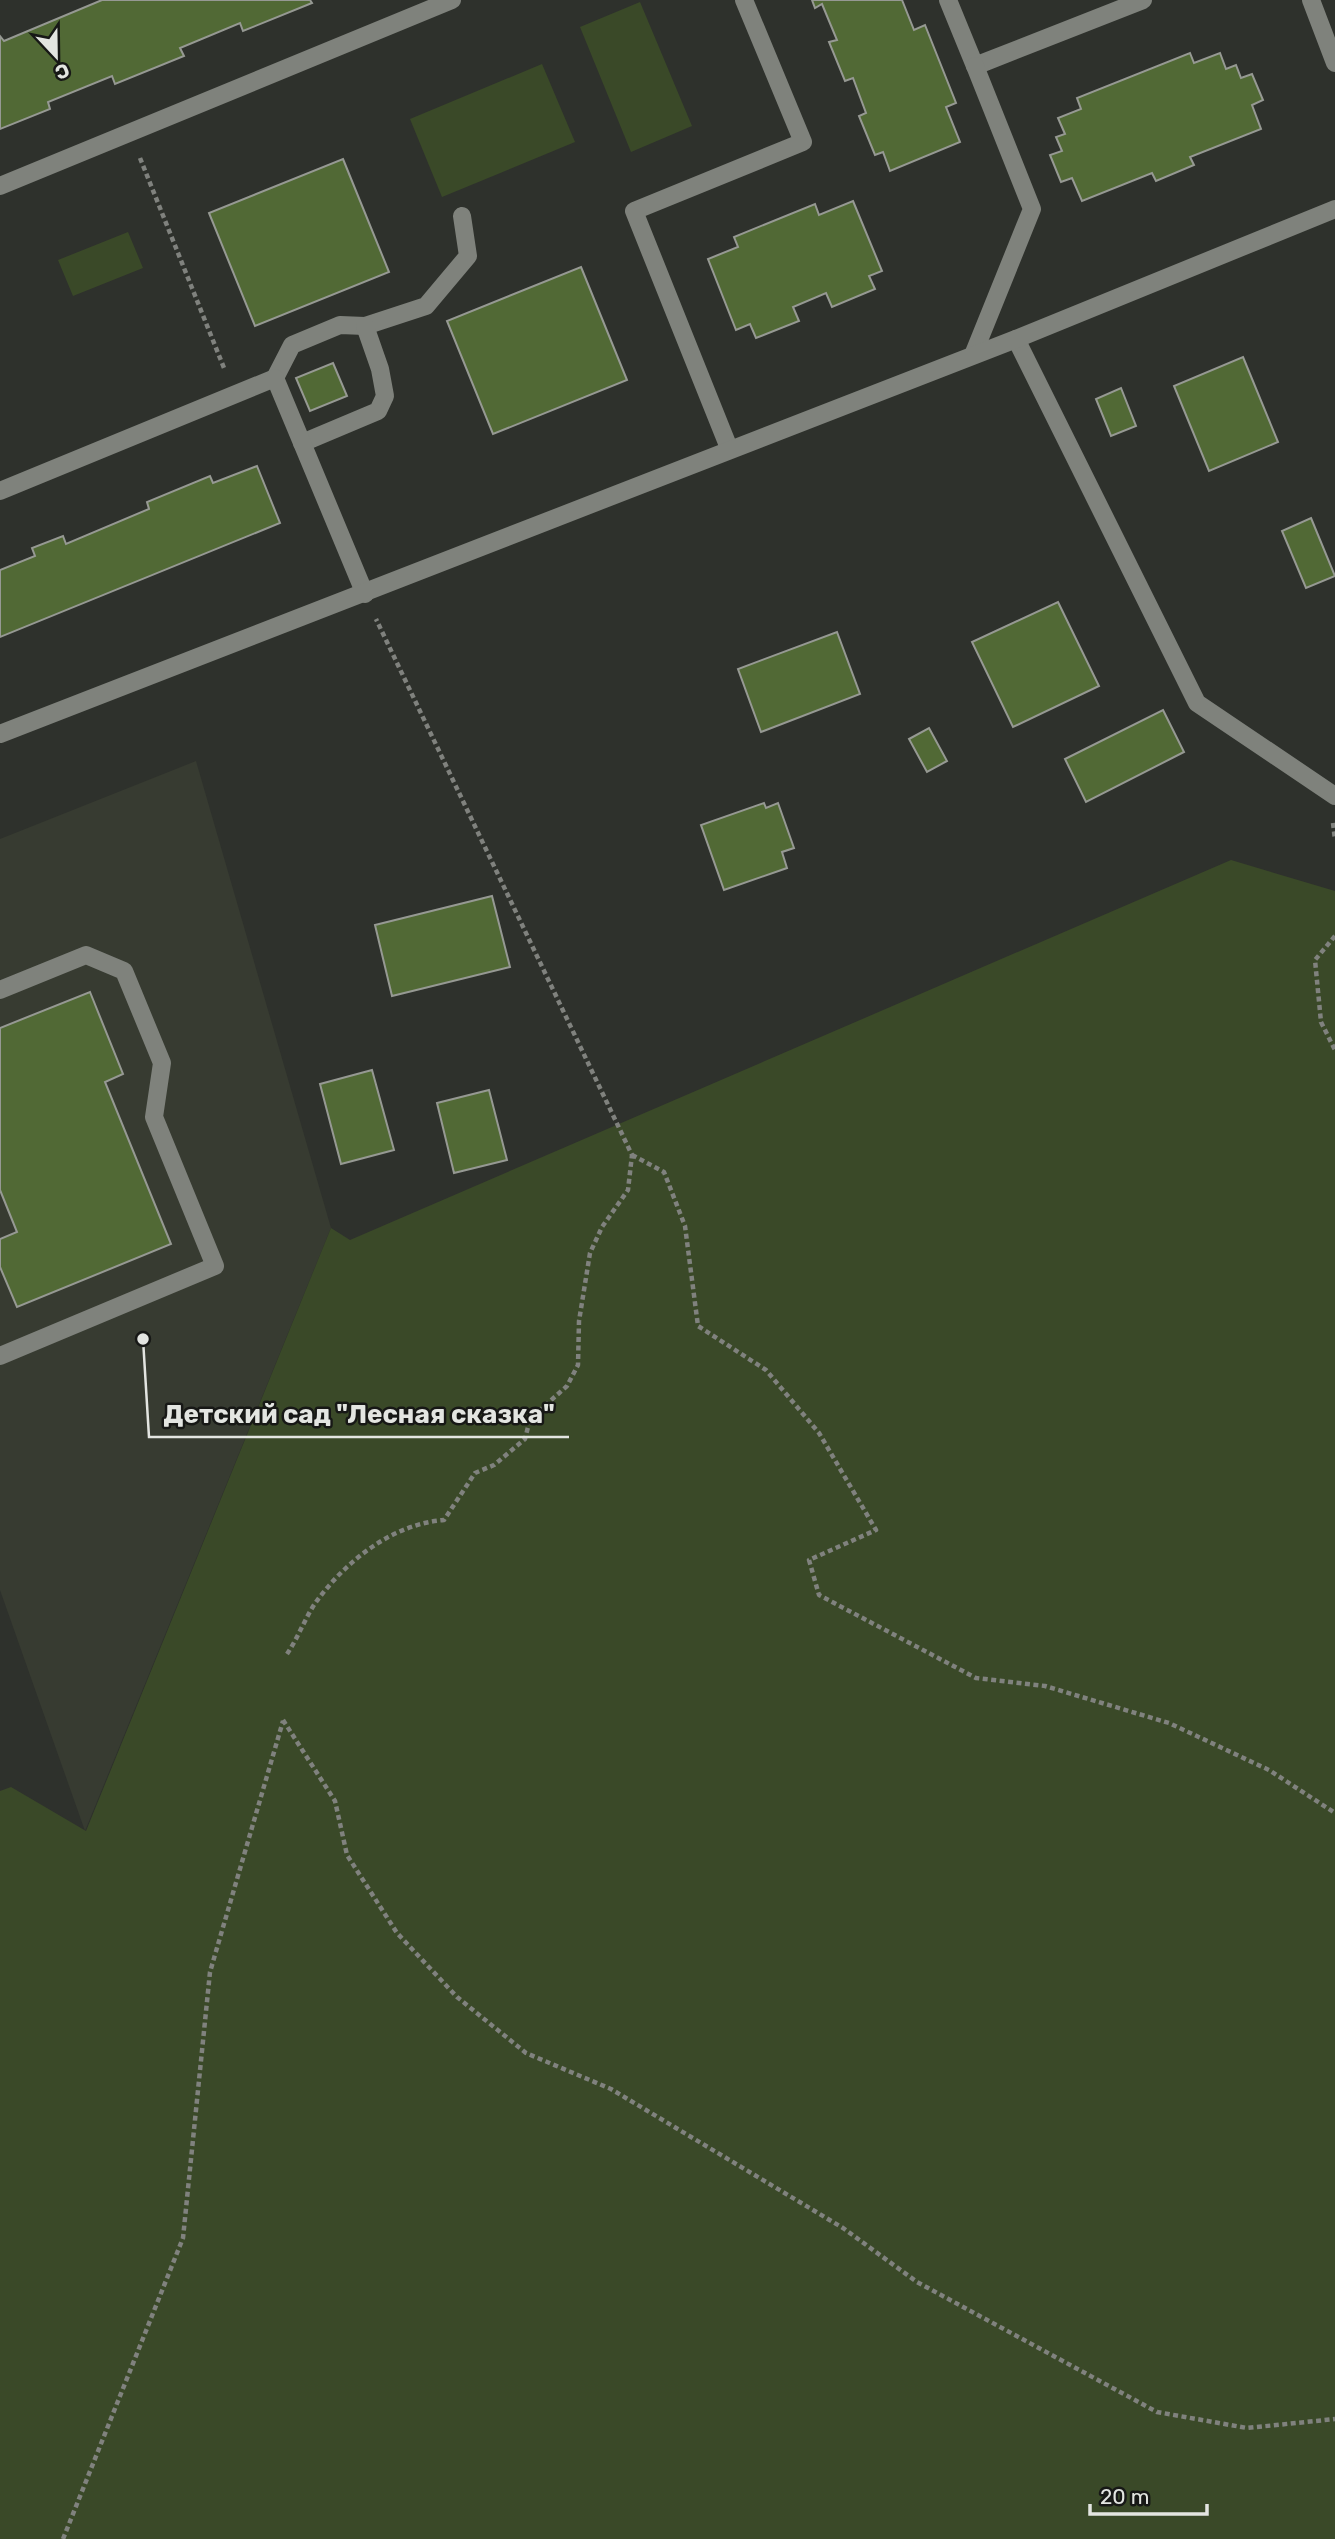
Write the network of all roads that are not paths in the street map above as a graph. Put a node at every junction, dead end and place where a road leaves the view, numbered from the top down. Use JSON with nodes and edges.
{"nodes":[{"id":1,"x":452,"y":0,"type":"edge"},
{"id":2,"x":744,"y":0,"type":"edge"},
{"id":3,"x":948,"y":0,"type":"edge"},
{"id":4,"x":1143,"y":0,"type":"edge"},
{"id":5,"x":1311,"y":0,"type":"edge"},
{"id":6,"x":1335,"y":63,"type":"edge"},
{"id":7,"x":975,"y":66,"type":"junction"},
{"id":8,"x":0,"y":186,"type":"edge"},
{"id":9,"x":1335,"y":209,"type":"edge"},
{"id":10,"x":462,"y":216,"type":"dead end"},
{"id":11,"x":365,"y":326,"type":"junction"},
{"id":12,"x":1016,"y":339,"type":"junction"},
{"id":13,"x":972,"y":355,"type":"junction"},
{"id":14,"x":275,"y":378,"type":"junction"},
{"id":15,"x":302,"y":443,"type":"junction"},
{"id":16,"x":729,"y":448,"type":"junction"},
{"id":17,"x":0,"y":491,"type":"edge"},
{"id":18,"x":365,"y":594,"type":"junction"},
{"id":19,"x":0,"y":734,"type":"edge"},
{"id":20,"x":1335,"y":796,"type":"edge"},
{"id":21,"x":0,"y":990,"type":"edge"},
{"id":22,"x":0,"y":1356,"type":"edge"}],
"edges":[{"from":1,"to":8,"type":"street"},
{"from":2,"to":16,"type":"street"},
{"from":3,"to":7,"type":"street"},
{"from":4,"to":7,"type":"street"},
{"from":5,"to":6,"type":"street"},
{"from":7,"to":13,"type":"street"},
{"from":9,"to":12,"type":"street"},
{"from":10,"to":11,"type":"street"},
{"from":11,"to":14,"type":"street"},
{"from":11,"to":15,"type":"street"},
{"from":12,"to":13,"type":"street"},
{"from":12,"to":20,"type":"street"},
{"from":13,"to":16,"type":"street"},
{"from":14,"to":15,"type":"street"},
{"from":14,"to":17,"type":"street"},
{"from":15,"to":18,"type":"street"},
{"from":16,"to":18,"type":"street"},
{"from":18,"to":19,"type":"street"},
{"from":21,"to":22,"type":"street"}]}
